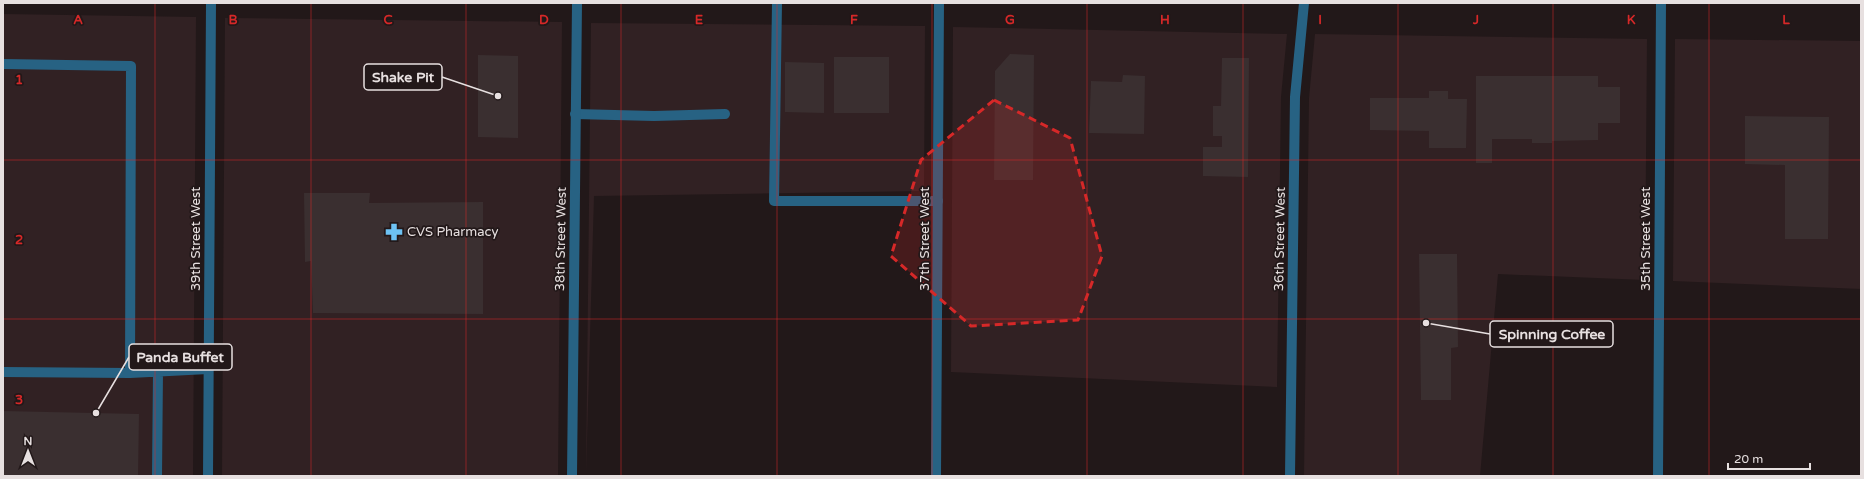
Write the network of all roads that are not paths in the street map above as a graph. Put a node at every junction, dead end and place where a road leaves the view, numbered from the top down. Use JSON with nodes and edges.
{"nodes":[{"id":1,"x":211,"y":3,"type":"edge"},
{"id":2,"x":577,"y":3,"type":"edge"},
{"id":3,"x":776,"y":3,"type":"edge"},
{"id":4,"x":939,"y":3,"type":"edge"},
{"id":5,"x":1304,"y":3,"type":"edge"},
{"id":6,"x":1661,"y":3,"type":"edge"},
{"id":7,"x":3,"y":64,"type":"edge"},
{"id":8,"x":575,"y":114,"type":"junction"},
{"id":9,"x":726,"y":114,"type":"dead end"},
{"id":10,"x":938,"y":201,"type":"junction"},
{"id":11,"x":208,"y":369,"type":"junction"},
{"id":12,"x":3,"y":372,"type":"edge"},
{"id":13,"x":158,"y":372,"type":"junction"},
{"id":14,"x":130,"y":373,"type":"junction"},
{"id":15,"x":157,"y":476,"type":"edge"},
{"id":16,"x":208,"y":476,"type":"edge"},
{"id":17,"x":572,"y":476,"type":"edge"},
{"id":18,"x":936,"y":476,"type":"edge"},
{"id":19,"x":1290,"y":476,"type":"edge"},
{"id":20,"x":1658,"y":476,"type":"edge"}],
"edges":[{"from":1,"to":11,"type":"street","name":"39th Street West"},
{"from":2,"to":8,"type":"street","name":"38th Street West"},
{"from":3,"to":10,"type":"street"},
{"from":4,"to":10,"type":"street","name":"37th Street West"},
{"from":5,"to":19,"type":"street","name":"36th Street West"},
{"from":6,"to":20,"type":"street","name":"35th Street West"},
{"from":7,"to":14,"type":"street"},
{"from":8,"to":9,"type":"street"},
{"from":8,"to":17,"type":"street","name":"38th Street West"},
{"from":10,"to":18,"type":"street","name":"37th Street West"},
{"from":11,"to":13,"type":"street"},
{"from":11,"to":16,"type":"street","name":"39th Street West"},
{"from":12,"to":14,"type":"street"},
{"from":13,"to":14,"type":"street"},
{"from":13,"to":15,"type":"street"}]}
